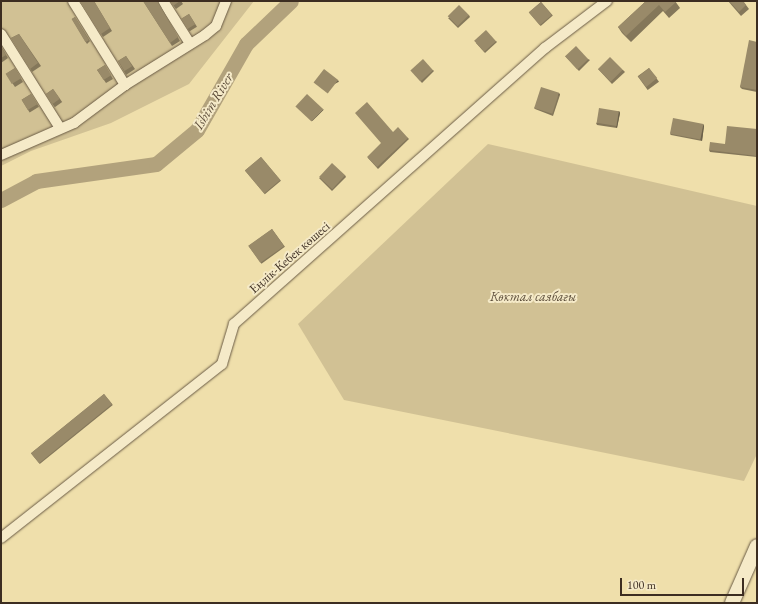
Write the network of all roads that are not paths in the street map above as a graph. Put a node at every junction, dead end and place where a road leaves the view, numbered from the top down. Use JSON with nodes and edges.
{"nodes":[{"id":1,"x":73,"y":1,"type":"edge"},
{"id":2,"x":163,"y":1,"type":"edge"},
{"id":3,"x":226,"y":1,"type":"edge"},
{"id":4,"x":607,"y":1,"type":"edge"},
{"id":5,"x":1,"y":34,"type":"edge"},
{"id":6,"x":189,"y":42,"type":"junction"},
{"id":7,"x":125,"y":85,"type":"junction"},
{"id":8,"x":60,"y":128,"type":"junction"},
{"id":9,"x":1,"y":154,"type":"edge"},
{"id":10,"x":1,"y":538,"type":"edge"},
{"id":11,"x":757,"y":546,"type":"edge"},
{"id":12,"x":732,"y":603,"type":"edge"}],
"edges":[{"from":1,"to":7,"type":"street"},
{"from":2,"to":6,"type":"street"},
{"from":3,"to":6,"type":"street"},
{"from":4,"to":10,"type":"street","name":"Еңлік-Кебек көшесі"},
{"from":5,"to":8,"type":"street"},
{"from":6,"to":7,"type":"street"},
{"from":7,"to":8,"type":"street"},
{"from":8,"to":9,"type":"street"},
{"from":11,"to":12,"type":"street"}]}
